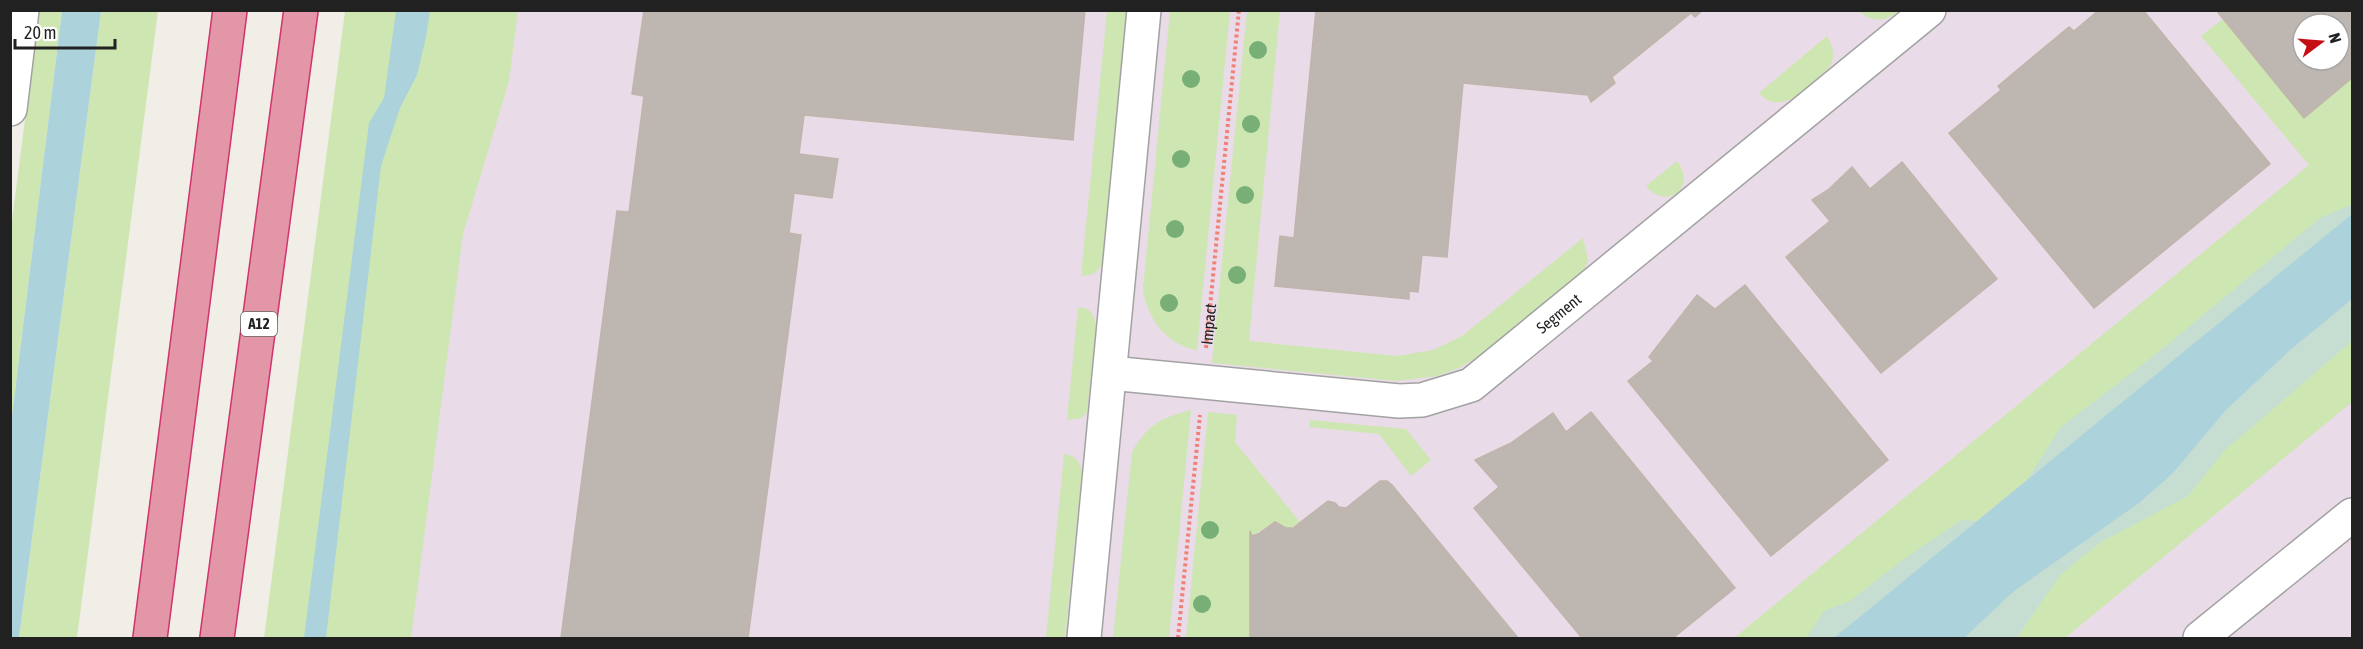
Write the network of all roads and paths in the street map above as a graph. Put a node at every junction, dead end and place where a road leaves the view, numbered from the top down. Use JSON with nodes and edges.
{"nodes":[{"id":1,"x":22,"y":10,"type":"edge"},
{"id":2,"x":230,"y":10,"type":"edge"},
{"id":3,"x":301,"y":10,"type":"edge"},
{"id":4,"x":1144,"y":10,"type":"edge"},
{"id":5,"x":1239,"y":10,"type":"edge"},
{"id":6,"x":1929,"y":10,"type":"edge"},
{"id":7,"x":10,"y":109,"type":"edge"},
{"id":8,"x":1110,"y":373,"type":"junction"},
{"id":9,"x":1203,"y":381,"type":"junction"},
{"id":10,"x":2352,"y":515,"type":"edge"},
{"id":11,"x":150,"y":639,"type":"edge"},
{"id":12,"x":217,"y":639,"type":"edge"},
{"id":13,"x":1084,"y":639,"type":"edge"},
{"id":14,"x":1178,"y":639,"type":"edge"},
{"id":15,"x":2200,"y":639,"type":"edge"}],
"edges":[{"from":1,"to":7,"type":"street"},
{"from":2,"to":11,"type":"highway"},
{"from":3,"to":12,"type":"highway","number":"A12"},
{"from":4,"to":8,"type":"street"},
{"from":5,"to":9,"type":"path","name":"Impact"},
{"from":6,"to":9,"type":"street","name":"Segment"},
{"from":8,"to":9,"type":"street","name":"Segment"},
{"from":8,"to":13,"type":"street"},
{"from":9,"to":14,"type":"path","name":"Impact"},
{"from":10,"to":15,"type":"street"}]}
